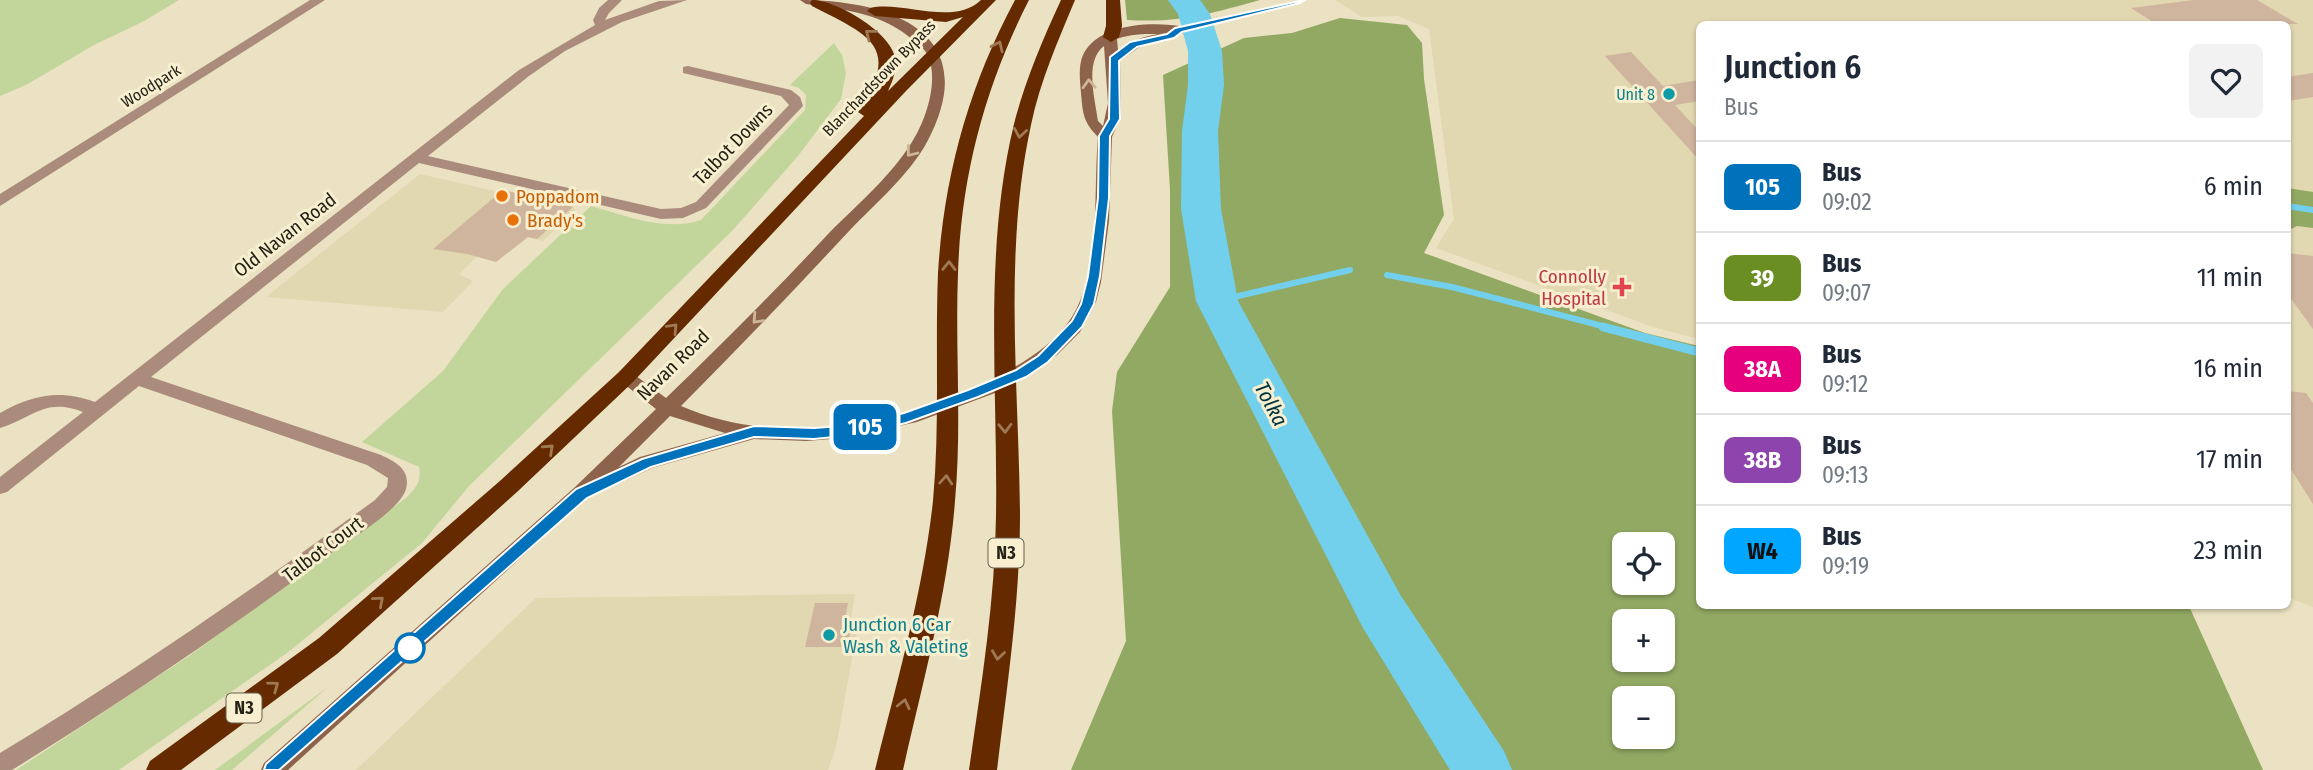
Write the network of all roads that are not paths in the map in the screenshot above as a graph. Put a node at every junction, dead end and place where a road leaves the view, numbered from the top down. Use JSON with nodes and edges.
{"nodes":[{"id":1,"x":320,"y":0,"type":"edge"},
{"id":2,"x":616,"y":0,"type":"edge"},
{"id":3,"x":681,"y":0,"type":"edge"},
{"id":4,"x":1022,"y":0,"type":"edge"},
{"id":5,"x":1068,"y":0,"type":"edge"},
{"id":6,"x":1113,"y":0,"type":"edge"},
{"id":7,"x":811,"y":2,"type":"edge"},
{"id":8,"x":986,"y":3,"type":"edge"},
{"id":9,"x":875,"y":11,"type":"junction"},
{"id":10,"x":601,"y":24,"type":"junction"},
{"id":11,"x":1111,"y":37,"type":"junction"},
{"id":12,"x":934,"y":52,"type":"junction"},
{"id":13,"x":1113,"y":60,"type":"junction"},
{"id":14,"x":688,"y":70,"type":"dead end"},
{"id":15,"x":1105,"y":136,"type":"junction"},
{"id":16,"x":416,"y":158,"type":"junction"},
{"id":17,"x":804,"y":190,"type":"junction"},
{"id":18,"x":0,"y":201,"type":"edge"},
{"id":19,"x":626,"y":377,"type":"junction"},
{"id":20,"x":137,"y":379,"type":"junction"},
{"id":21,"x":667,"y":408,"type":"junction"},
{"id":22,"x":97,"y":410,"type":"junction"},
{"id":23,"x":0,"y":421,"type":"edge"},
{"id":24,"x":754,"y":432,"type":"junction"},
{"id":25,"x":0,"y":487,"type":"edge"},
{"id":26,"x":582,"y":494,"type":"junction"},
{"id":27,"x":0,"y":765,"type":"edge"},
{"id":28,"x":160,"y":770,"type":"edge"},
{"id":29,"x":272,"y":770,"type":"edge"},
{"id":30,"x":888,"y":770,"type":"edge"},
{"id":31,"x":983,"y":770,"type":"edge"}],
"edges":[{"from":1,"to":18,"type":"street","name":"Woodpark"},
{"from":2,"to":10,"type":"street","name":"Old Navan Road"},
{"from":3,"to":10,"type":"street","name":"Old Navan Road"},
{"from":30,"to":4,"type":"highway","one_way":true},
{"from":5,"to":31,"type":"highway","number":"N3","one_way":true},
{"from":6,"to":11,"type":"highway"},
{"from":7,"to":9,"type":"street"},
{"from":17,"to":7,"type":"highway","one_way":true},
{"from":8,"to":9,"type":"highway"},
{"from":8,"to":12,"type":"highway","name":"Blanchardstown Bypass","number":"N3"},
{"from":9,"to":12,"type":"street"},
{"from":10,"to":16,"type":"street","name":"Old Navan Road"},
{"from":11,"to":13,"type":"street"},
{"from":11,"to":13,"type":"street"},
{"from":15,"to":11,"type":"street","one_way":true},
{"from":12,"to":17,"type":"highway","name":"Blanchardstown Bypass","number":"N3"},
{"from":12,"to":21,"type":"street","name":"Navan Road","one_way":true},
{"from":13,"to":15,"type":"street"},
{"from":14,"to":16,"type":"street","name":"Talbot Downs"},
{"from":15,"to":24,"type":"street"},
{"from":16,"to":20,"type":"street","name":"Old Navan Road"},
{"from":19,"to":17,"type":"highway","name":"Navan Road","number":"N3","one_way":true},
{"from":19,"to":21,"type":"street"},
{"from":28,"to":19,"type":"highway","name":"Navan Road","number":"N3","one_way":true},
{"from":20,"to":22,"type":"street","name":"Old Navan Road"},
{"from":20,"to":27,"type":"street","name":"Talbot Court"},
{"from":21,"to":24,"type":"street"},
{"from":21,"to":26,"type":"street","name":"Navan Road"},
{"from":22,"to":23,"type":"street"},
{"from":22,"to":25,"type":"street","name":"Old Navan Road"},
{"from":24,"to":26,"type":"street"},
{"from":26,"to":29,"type":"street","name":"Navan Road"}]}
